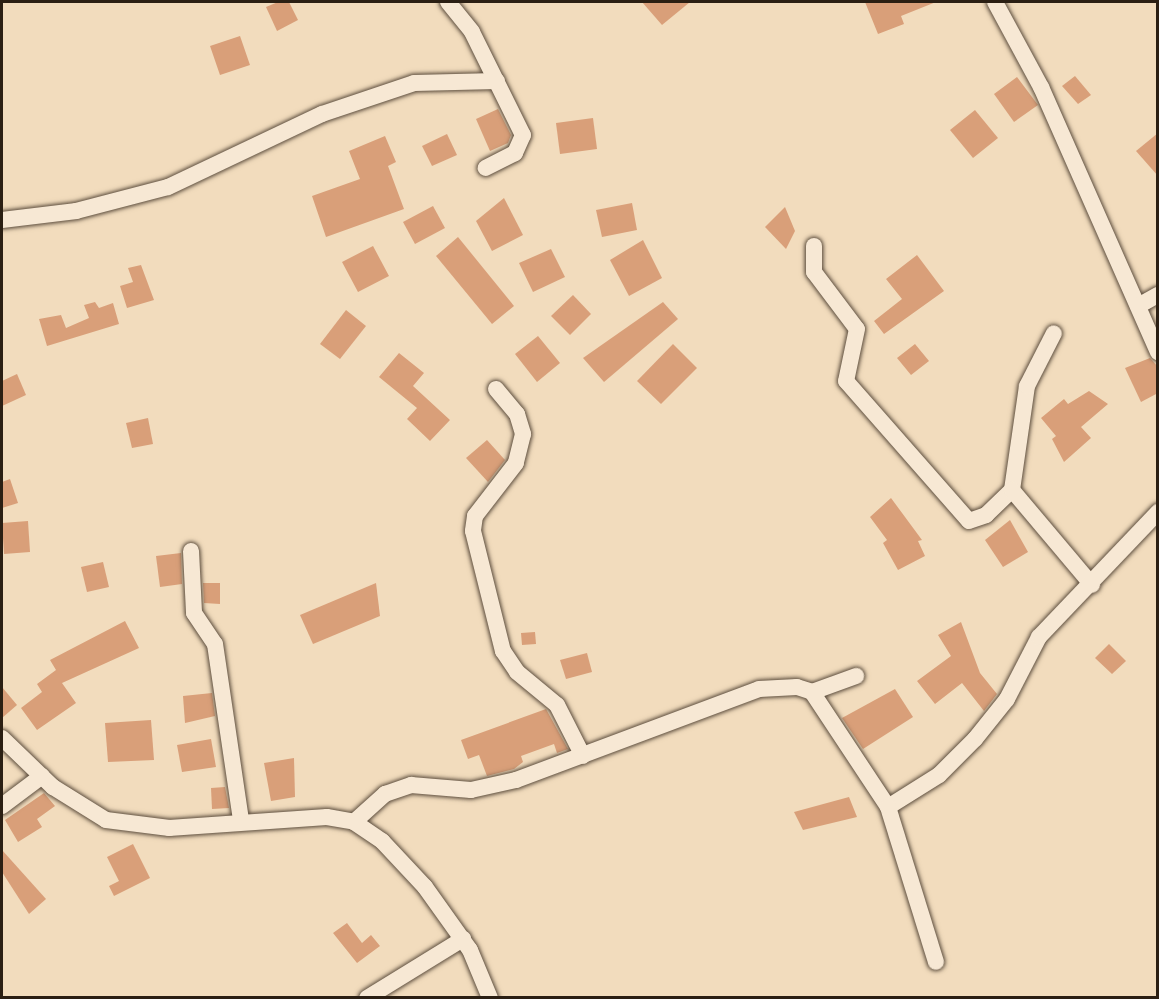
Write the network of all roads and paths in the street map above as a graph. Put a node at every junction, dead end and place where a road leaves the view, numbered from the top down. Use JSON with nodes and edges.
{"nodes":[{"id":1,"x":448,"y":2,"type":"edge"},
{"id":2,"x":995,"y":2,"type":"edge"},
{"id":3,"x":497,"y":81,"type":"junction"},
{"id":4,"x":486,"y":168,"type":"dead end"},
{"id":5,"x":2,"y":220,"type":"edge"},
{"id":6,"x":814,"y":246,"type":"dead end"},
{"id":7,"x":1158,"y":295,"type":"edge"},
{"id":8,"x":1138,"y":306,"type":"junction"},
{"id":9,"x":1054,"y":333,"type":"dead end"},
{"id":10,"x":1158,"y":352,"type":"edge"},
{"id":11,"x":496,"y":389,"type":"dead end"},
{"id":12,"x":1012,"y":490,"type":"junction"},
{"id":13,"x":1158,"y":512,"type":"edge"},
{"id":14,"x":191,"y":551,"type":"dead end"},
{"id":15,"x":1092,"y":585,"type":"junction"},
{"id":16,"x":856,"y":675,"type":"dead end"},
{"id":17,"x":812,"y":692,"type":"junction"},
{"id":18,"x":2,"y":738,"type":"edge"},
{"id":19,"x":582,"y":756,"type":"junction"},
{"id":20,"x":42,"y":776,"type":"junction"},
{"id":21,"x":2,"y":806,"type":"edge"},
{"id":22,"x":888,"y":807,"type":"junction"},
{"id":23,"x":241,"y":821,"type":"junction"},
{"id":24,"x":354,"y":822,"type":"junction"},
{"id":25,"x":463,"y":939,"type":"junction"},
{"id":26,"x":936,"y":962,"type":"dead end"},
{"id":27,"x":367,"y":998,"type":"edge"},
{"id":28,"x":490,"y":998,"type":"edge"}],
"edges":[{"from":1,"to":3,"type":"street"},
{"from":2,"to":8,"type":"street"},
{"from":3,"to":4,"type":"street"},
{"from":3,"to":5,"type":"street"},
{"from":6,"to":12,"type":"street"},
{"from":7,"to":8,"type":"street"},
{"from":8,"to":10,"type":"street"},
{"from":9,"to":12,"type":"street"},
{"from":11,"to":19,"type":"street"},
{"from":12,"to":15,"type":"street"},
{"from":13,"to":15,"type":"street"},
{"from":14,"to":23,"type":"street"},
{"from":15,"to":22,"type":"street"},
{"from":16,"to":17,"type":"street"},
{"from":17,"to":19,"type":"street"},
{"from":17,"to":22,"type":"street"},
{"from":18,"to":20,"type":"street"},
{"from":19,"to":24,"type":"street"},
{"from":20,"to":21,"type":"street"},
{"from":20,"to":23,"type":"street"},
{"from":22,"to":26,"type":"street"},
{"from":23,"to":24,"type":"street"},
{"from":24,"to":25,"type":"street"},
{"from":25,"to":27,"type":"street"},
{"from":25,"to":28,"type":"street"}]}
